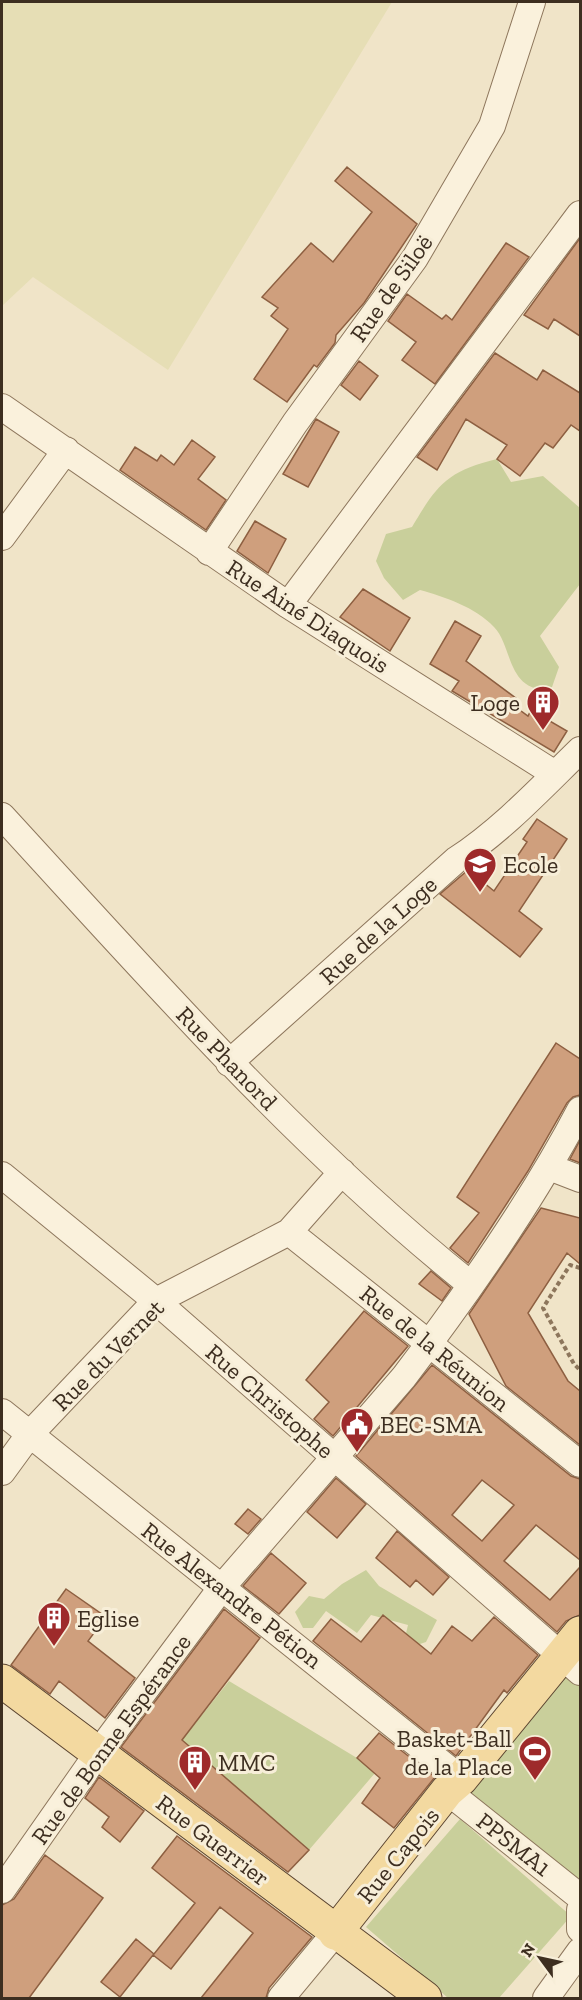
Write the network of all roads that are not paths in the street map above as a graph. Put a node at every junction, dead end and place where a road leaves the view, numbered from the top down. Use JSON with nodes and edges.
{"nodes":[{"id":1,"x":532,"y":2,"type":"edge"},
{"id":2,"x":580,"y":213,"type":"edge"},
{"id":3,"x":2,"y":407,"type":"edge"},
{"id":4,"x":66,"y":450,"type":"junction"},
{"id":5,"x":2,"y":537,"type":"edge"},
{"id":6,"x":208,"y":552,"type":"junction"},
{"id":7,"x":288,"y":605,"type":"junction"},
{"id":8,"x":580,"y":750,"type":"edge"},
{"id":9,"x":555,"y":774,"type":"junction"},
{"id":10,"x":2,"y":816,"type":"edge"},
{"id":11,"x":229,"y":1063,"type":"junction"},
{"id":12,"x":580,"y":1110,"type":"edge"},
{"id":13,"x":549,"y":1167,"type":"junction"},
{"id":14,"x":342,"y":1172,"type":"junction"},
{"id":15,"x":2,"y":1175,"type":"edge"},
{"id":16,"x":580,"y":1179,"type":"edge"},
{"id":17,"x":289,"y":1232,"type":"junction"},
{"id":18,"x":470,"y":1284,"type":"junction"},
{"id":19,"x":156,"y":1301,"type":"junction"},
{"id":20,"x":430,"y":1343,"type":"junction"},
{"id":21,"x":2,"y":1412,"type":"edge"},
{"id":22,"x":30,"y":1435,"type":"junction"},
{"id":23,"x":333,"y":1457,"type":"junction"},
{"id":24,"x":580,"y":1464,"type":"edge"},
{"id":25,"x":2,"y":1472,"type":"edge"},
{"id":26,"x":222,"y":1587,"type":"junction"},
{"id":27,"x":574,"y":1654,"type":"edge"},
{"id":28,"x":2,"y":1681,"type":"edge"},
{"id":29,"x":98,"y":1753,"type":"junction"},
{"id":30,"x":454,"y":1785,"type":"junction"},
{"id":31,"x":2,"y":1890,"type":"edge"},
{"id":32,"x":580,"y":1897,"type":"edge"},
{"id":33,"x":580,"y":1910,"type":"edge"},
{"id":34,"x":580,"y":1929,"type":"edge"},
{"id":35,"x":334,"y":1933,"type":"junction"},
{"id":36,"x":580,"y":1951,"type":"edge"},
{"id":37,"x":281,"y":1998,"type":"edge"},
{"id":38,"x":425,"y":1998,"type":"edge"},
{"id":39,"x":547,"y":1998,"type":"edge"}],
"edges":[{"from":1,"to":6,"type":"street","name":"Rue de Siloë"},
{"from":2,"to":7,"type":"street"},
{"from":3,"to":4,"type":"street","name":"Rue Ainé Diaquois"},
{"from":4,"to":5,"type":"street"},
{"from":4,"to":6,"type":"street","name":"Rue Ainé Diaquois"},
{"from":6,"to":7,"type":"street","name":"Rue Ainé Diaquois"},
{"from":7,"to":9,"type":"street","name":"Rue Ainé Diaquois"},
{"from":8,"to":9,"type":"street","name":"Rue de la Loge"},
{"from":9,"to":11,"type":"street","name":"Rue de la Loge"},
{"from":10,"to":11,"type":"street","name":"Rue Phanord"},
{"from":11,"to":14,"type":"street","name":"Rue Phanord"},
{"from":12,"to":13,"type":"street"},
{"from":13,"to":16,"type":"street"},
{"from":13,"to":18,"type":"street"},
{"from":14,"to":17,"type":"street","name":"Rue du Vernet"},
{"from":14,"to":18,"type":"street","name":"Rue Phanord"},
{"from":15,"to":19,"type":"street","name":"Rue Christophe"},
{"from":17,"to":19,"type":"street","name":"Rue du Vernet"},
{"from":17,"to":20,"type":"street","name":"Rue de la Réunion"},
{"from":18,"to":20,"type":"street"},
{"from":19,"to":22,"type":"street","name":"Rue du Vernet"},
{"from":19,"to":23,"type":"street","name":"Rue Christophe"},
{"from":20,"to":23,"type":"street","name":"Rue de Bonne Espérance"},
{"from":20,"to":24,"type":"street","name":"Rue de la Réunion"},
{"from":21,"to":22,"type":"street","name":"Rue Alexandre Pétion"},
{"from":22,"to":25,"type":"street","name":"Rue du Vernet"},
{"from":22,"to":26,"type":"street","name":"Rue Alexandre Pétion"},
{"from":23,"to":26,"type":"street","name":"Rue de Bonne Espérance"},
{"from":23,"to":27,"type":"street","name":"Rue Christophe"},
{"from":26,"to":29,"type":"street","name":"Rue de Bonne Espérance"},
{"from":26,"to":30,"type":"street","name":"Rue Alexandre Pétion"},
{"from":27,"to":30,"type":"main road","name":"Rue Capois"},
{"from":28,"to":29,"type":"main road","name":"Rue Guerrier"},
{"from":29,"to":31,"type":"street","name":"Rue de Bonne Espérance"},
{"from":29,"to":35,"type":"main road","name":"Rue Guerrier"},
{"from":30,"to":32,"type":"street","name":"PPSMA1"},
{"from":30,"to":35,"type":"main road","name":"Rue Capois"},
{"from":33,"to":34,"type":"street"},
{"from":35,"to":37,"type":"street","name":"Rue Capois"},
{"from":35,"to":38,"type":"main road","name":"Rue Guerrier"},
{"from":36,"to":39,"type":"street"}]}
